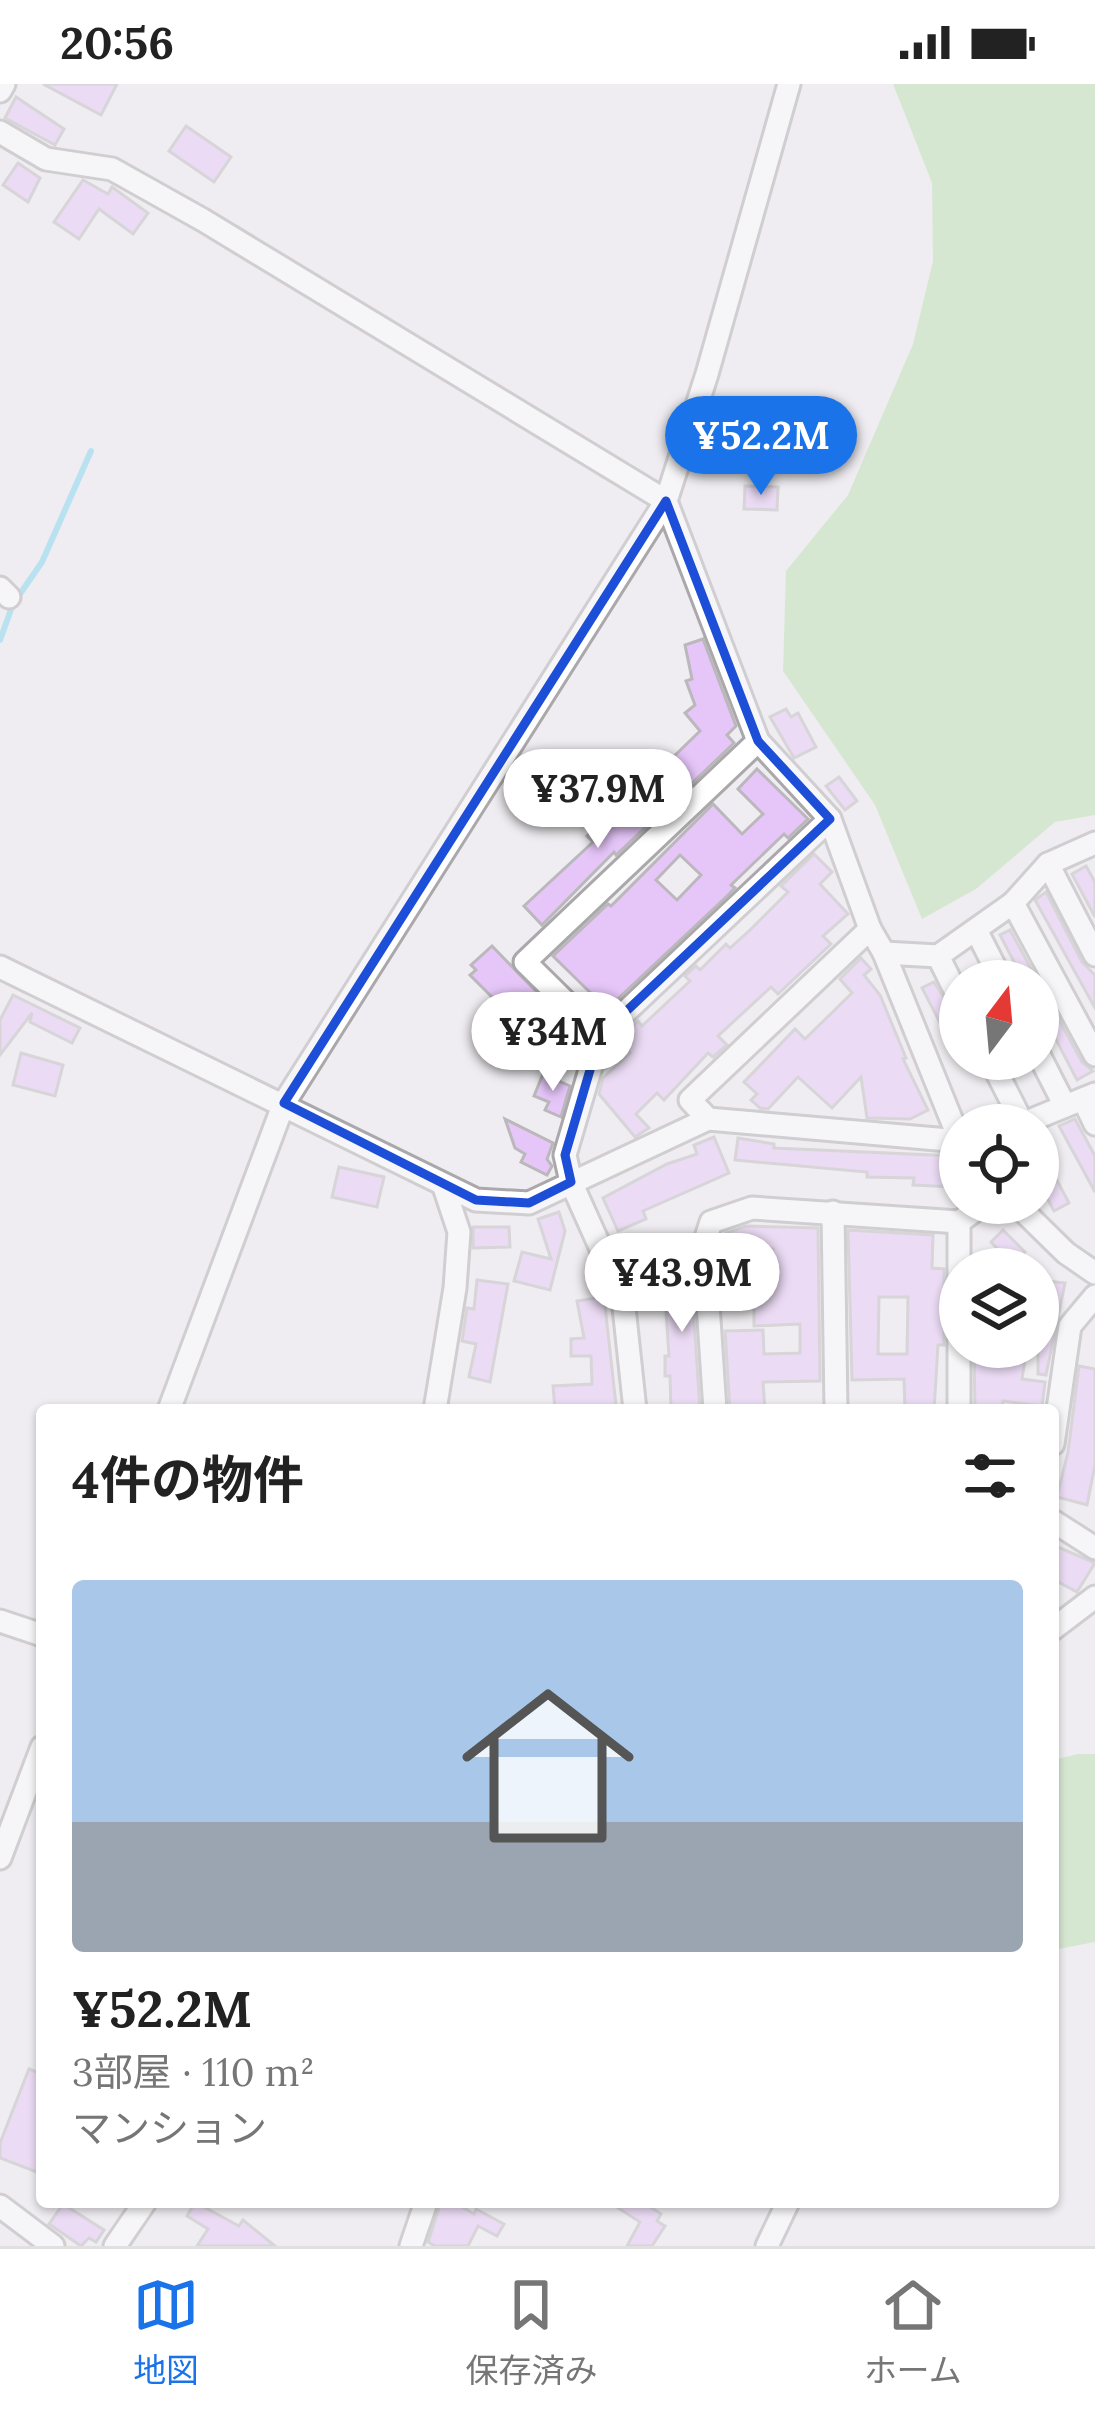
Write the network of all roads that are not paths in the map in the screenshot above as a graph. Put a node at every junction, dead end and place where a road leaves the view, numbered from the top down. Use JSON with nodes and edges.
{"nodes":[{"id":1,"x":788,"y":84,"type":"edge"},
{"id":2,"x":0,"y":133,"type":"edge"},
{"id":3,"x":666,"y":501,"type":"junction"},
{"id":4,"x":758,"y":741,"type":"junction"},
{"id":5,"x":830,"y":819,"type":"junction"},
{"id":6,"x":1092,"y":851,"type":"edge"},
{"id":7,"x":1048,"y":864,"type":"junction"},
{"id":8,"x":1012,"y":903,"type":"junction"},
{"id":9,"x":870,"y":929,"type":"junction"},
{"id":10,"x":976,"y":931,"type":"junction"},
{"id":11,"x":884,"y":953,"type":"junction"},
{"id":12,"x":1095,"y":955,"type":"edge"},
{"id":13,"x":938,"y":956,"type":"junction"},
{"id":14,"x":940,"y":960,"type":"edge"},
{"id":15,"x":991,"y":960,"type":"edge"},
{"id":16,"x":0,"y":967,"type":"edge"},
{"id":17,"x":601,"y":1036,"type":"junction"},
{"id":18,"x":1095,"y":1055,"type":"edge"},
{"id":19,"x":1059,"y":1076,"type":"edge"},
{"id":20,"x":1081,"y":1100,"type":"edge"},
{"id":21,"x":284,"y":1103,"type":"junction"},
{"id":22,"x":709,"y":1119,"type":"junction"},
{"id":23,"x":1095,"y":1124,"type":"edge"},
{"id":24,"x":571,"y":1183,"type":"junction"},
{"id":25,"x":444,"y":1187,"type":"junction"},
{"id":26,"x":833,"y":1212,"type":"junction"},
{"id":27,"x":939,"y":1220,"type":"edge"},
{"id":28,"x":959,"y":1224,"type":"edge"},
{"id":29,"x":1036,"y":1224,"type":"edge"},
{"id":30,"x":1095,"y":1274,"type":"edge"},
{"id":31,"x":1095,"y":1296,"type":"edge"},
{"id":32,"x":171,"y":1404,"type":"edge"},
{"id":33,"x":436,"y":1404,"type":"edge"},
{"id":34,"x":633,"y":1404,"type":"edge"},
{"id":35,"x":715,"y":1404,"type":"edge"},
{"id":36,"x":836,"y":1404,"type":"edge"},
{"id":37,"x":959,"y":1404,"type":"edge"},
{"id":38,"x":1059,"y":1404,"type":"edge"},
{"id":39,"x":1059,"y":1525,"type":"edge"},
{"id":40,"x":1095,"y":1548,"type":"edge"},
{"id":41,"x":1095,"y":1597,"type":"edge"},
{"id":42,"x":0,"y":1621,"type":"edge"},
{"id":43,"x":1059,"y":1624,"type":"edge"},
{"id":44,"x":36,"y":1633,"type":"edge"},
{"id":45,"x":36,"y":1763,"type":"edge"},
{"id":46,"x":0,"y":1858,"type":"edge"},
{"id":47,"x":0,"y":2206,"type":"edge"},
{"id":48,"x":141,"y":2208,"type":"edge"},
{"id":49,"x":424,"y":2208,"type":"edge"},
{"id":50,"x":785,"y":2208,"type":"edge"},
{"id":51,"x":53,"y":2246,"type":"edge"},
{"id":52,"x":115,"y":2246,"type":"edge"},
{"id":53,"x":411,"y":2246,"type":"edge"},
{"id":54,"x":767,"y":2246,"type":"edge"}],
"edges":[{"from":1,"to":3,"type":"street"},
{"from":2,"to":3,"type":"street"},
{"from":3,"to":4,"type":"street"},
{"from":3,"to":21,"type":"street"},
{"from":4,"to":5,"type":"street"},
{"from":4,"to":17,"type":"street"},
{"from":5,"to":9,"type":"street"},
{"from":5,"to":17,"type":"street"},
{"from":6,"to":7,"type":"street"},
{"from":7,"to":8,"type":"street"},
{"from":7,"to":12,"type":"street"},
{"from":8,"to":10,"type":"street"},
{"from":8,"to":18,"type":"street"},
{"from":9,"to":11,"type":"street"},
{"from":9,"to":22,"type":"street"},
{"from":10,"to":13,"type":"street"},
{"from":10,"to":15,"type":"street"},
{"from":11,"to":13,"type":"street"},
{"from":11,"to":22,"type":"street"},
{"from":13,"to":14,"type":"street"},
{"from":16,"to":21,"type":"street"},
{"from":17,"to":24,"type":"street"},
{"from":19,"to":20,"type":"street"},
{"from":20,"to":23,"type":"street"},
{"from":21,"to":25,"type":"street"},
{"from":21,"to":32,"type":"street"},
{"from":22,"to":24,"type":"street"},
{"from":24,"to":25,"type":"street"},
{"from":24,"to":34,"type":"street"},
{"from":25,"to":33,"type":"street"},
{"from":26,"to":27,"type":"street"},
{"from":26,"to":35,"type":"street"},
{"from":26,"to":36,"type":"street"},
{"from":28,"to":37,"type":"street"},
{"from":29,"to":30,"type":"street"},
{"from":31,"to":38,"type":"street"},
{"from":39,"to":40,"type":"street"},
{"from":41,"to":43,"type":"street"},
{"from":42,"to":44,"type":"street"},
{"from":45,"to":46,"type":"street"},
{"from":47,"to":51,"type":"street"},
{"from":48,"to":52,"type":"street"},
{"from":49,"to":53,"type":"street"},
{"from":50,"to":54,"type":"street"}]}
